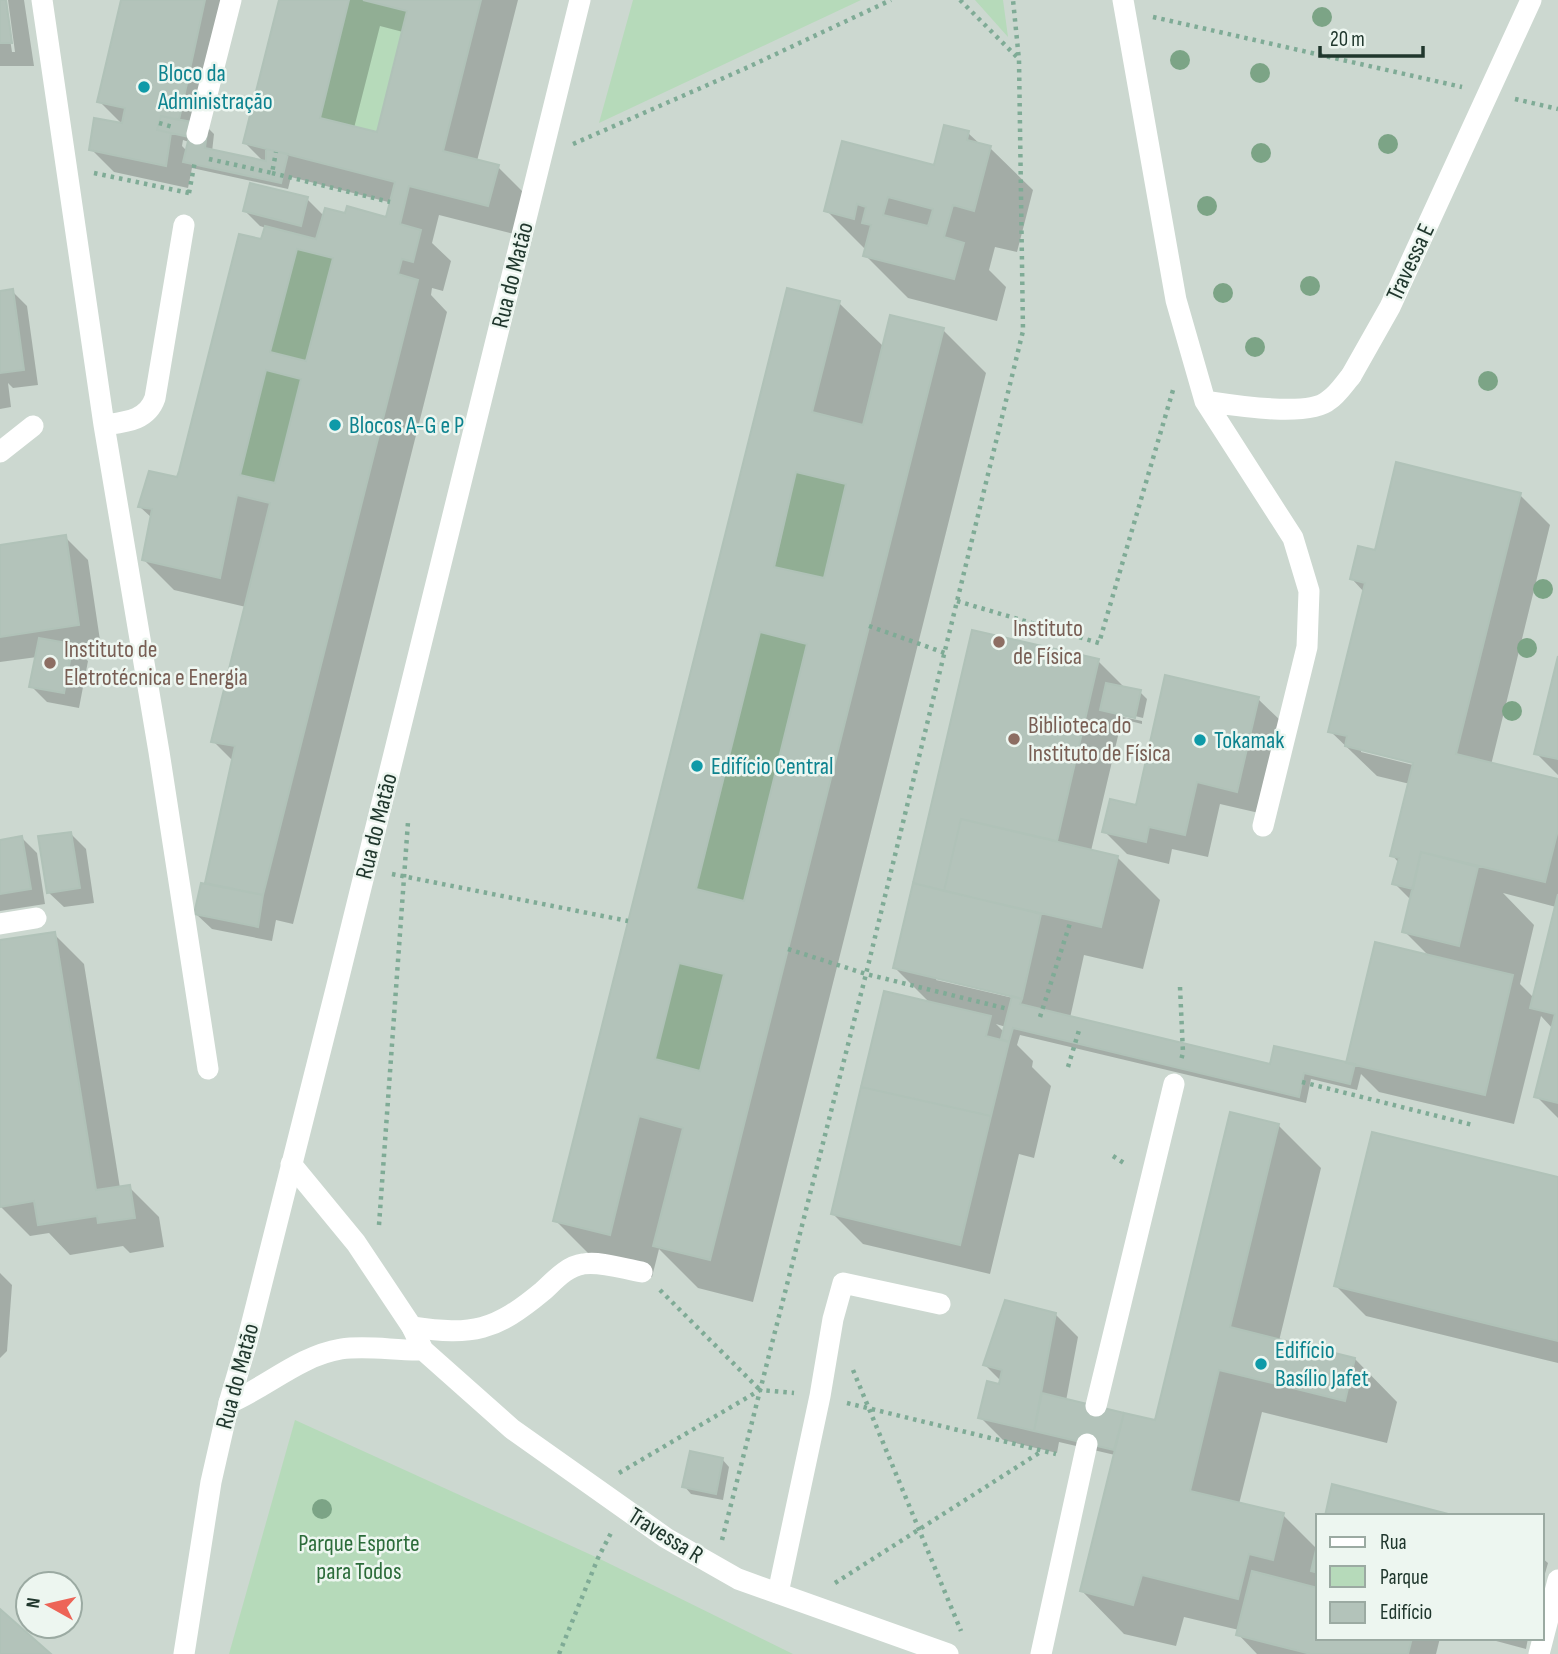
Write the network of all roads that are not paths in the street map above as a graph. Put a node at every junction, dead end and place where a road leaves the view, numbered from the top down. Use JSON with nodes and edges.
{"nodes":[{"id":1,"x":42,"y":0,"type":"edge"},
{"id":2,"x":231,"y":0,"type":"edge"},
{"id":3,"x":580,"y":0,"type":"edge"},
{"id":4,"x":1531,"y":0,"type":"edge"},
{"id":5,"x":1124,"y":6,"type":"edge"},
{"id":6,"x":197,"y":134,"type":"dead end"},
{"id":7,"x":184,"y":225,"type":"road end"},
{"id":8,"x":1205,"y":401,"type":"junction"},
{"id":9,"x":104,"y":425,"type":"junction"},
{"id":10,"x":33,"y":426,"type":"dead end"},
{"id":11,"x":0,"y":452,"type":"edge"},
{"id":12,"x":1263,"y":826,"type":"dead end"},
{"id":13,"x":36,"y":918,"type":"dead end"},
{"id":14,"x":0,"y":925,"type":"edge"},
{"id":15,"x":208,"y":1069,"type":"dead end"},
{"id":16,"x":1174,"y":1084,"type":"dead end"},
{"id":17,"x":291,"y":1164,"type":"junction"},
{"id":18,"x":642,"y":1272,"type":"road end"},
{"id":19,"x":940,"y":1304,"type":"dead end"},
{"id":20,"x":412,"y":1327,"type":"junction"},
{"id":21,"x":423,"y":1350,"type":"junction"},
{"id":22,"x":229,"y":1403,"type":"junction"},
{"id":23,"x":1096,"y":1406,"type":"dead end"},
{"id":24,"x":1085,"y":1452,"type":"road end"},
{"id":25,"x":1558,"y":1580,"type":"edge"},
{"id":26,"x":778,"y":1593,"type":"junction"},
{"id":27,"x":1544,"y":1635,"type":"edge"},
{"id":28,"x":184,"y":1654,"type":"edge"},
{"id":29,"x":948,"y":1654,"type":"edge"},
{"id":30,"x":1041,"y":1654,"type":"edge"}],
"edges":[{"from":1,"to":9,"type":"street"},
{"from":2,"to":6,"type":"street"},
{"from":3,"to":17,"type":"street","name":"Rua do Matão"},
{"from":4,"to":8,"type":"street","name":"Travessa E"},
{"from":5,"to":8,"type":"street"},
{"from":7,"to":9,"type":"street"},
{"from":8,"to":12,"type":"street"},
{"from":9,"to":15,"type":"street"},
{"from":10,"to":11,"type":"street"},
{"from":13,"to":14,"type":"street"},
{"from":16,"to":23,"type":"street"},
{"from":17,"to":20,"type":"street","name":"Travessa R"},
{"from":17,"to":22,"type":"street","name":"Rua do Matão"},
{"from":18,"to":20,"type":"street"},
{"from":19,"to":26,"type":"street"},
{"from":20,"to":21,"type":"street","name":"Travessa R"},
{"from":21,"to":22,"type":"street"},
{"from":21,"to":26,"type":"street","name":"Travessa R"},
{"from":22,"to":28,"type":"street","name":"Rua do Matão"},
{"from":24,"to":30,"type":"street"},
{"from":25,"to":27,"type":"street"},
{"from":26,"to":29,"type":"street","name":"Travessa R"}]}
